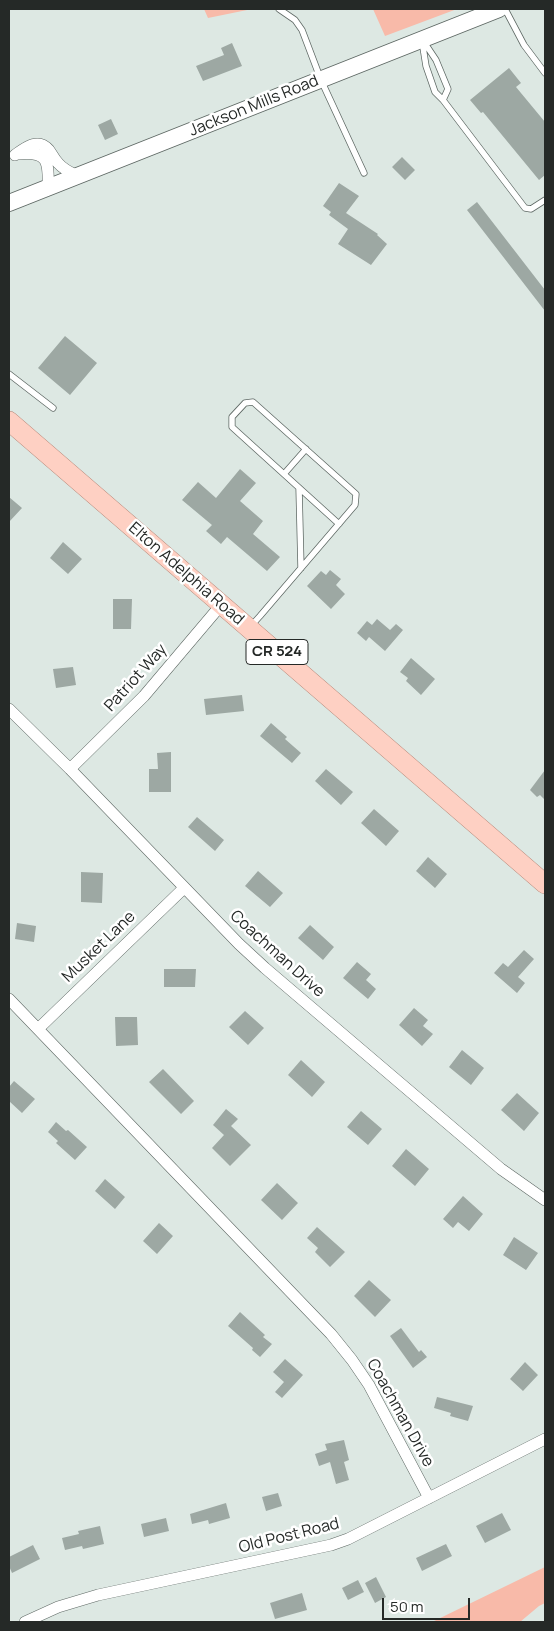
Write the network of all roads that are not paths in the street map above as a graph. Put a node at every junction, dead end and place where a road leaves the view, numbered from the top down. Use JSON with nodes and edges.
{"nodes":[{"id":1,"x":279,"y":9,"type":"edge"},
{"id":2,"x":499,"y":9,"type":"edge"},
{"id":3,"x":505,"y":9,"type":"edge"},
{"id":4,"x":422,"y":40,"type":"junction"},
{"id":5,"x":545,"y":74,"type":"edge"},
{"id":6,"x":321,"y":80,"type":"junction"},
{"id":7,"x":443,"y":100,"type":"junction"},
{"id":8,"x":12,"y":155,"type":"edge"},
{"id":9,"x":364,"y":173,"type":"dead end"},
{"id":10,"x":78,"y":176,"type":"junction"},
{"id":11,"x":48,"y":188,"type":"junction"},
{"id":12,"x":545,"y":200,"type":"edge"},
{"id":13,"x":9,"y":204,"type":"edge"},
{"id":14,"x":9,"y":374,"type":"edge"},
{"id":15,"x":53,"y":408,"type":"dead end"},
{"id":16,"x":9,"y":421,"type":"edge"},
{"id":17,"x":306,"y":449,"type":"junction"},
{"id":18,"x":284,"y":474,"type":"junction"},
{"id":19,"x":299,"y":488,"type":"junction"},
{"id":20,"x":339,"y":524,"type":"junction"},
{"id":21,"x":301,"y":568,"type":"junction"},
{"id":22,"x":221,"y":605,"type":"junction"},
{"id":23,"x":249,"y":628,"type":"junction"},
{"id":24,"x":9,"y":709,"type":"edge"},
{"id":25,"x":70,"y":769,"type":"junction"},
{"id":26,"x":545,"y":884,"type":"edge"},
{"id":27,"x":184,"y":888,"type":"junction"},
{"id":28,"x":9,"y":999,"type":"edge"},
{"id":29,"x":38,"y":1029,"type":"junction"},
{"id":30,"x":545,"y":1200,"type":"edge"},
{"id":31,"x":545,"y":1439,"type":"edge"},
{"id":32,"x":429,"y":1498,"type":"junction"},
{"id":33,"x":25,"y":1622,"type":"edge"}],
"edges":[{"from":1,"to":6,"type":"lane"},
{"from":2,"to":4,"type":"main road","name":"Jackson Mills Road"},
{"from":3,"to":5,"type":"lane"},
{"from":4,"to":6,"type":"main road","name":"Jackson Mills Road"},
{"from":4,"to":7,"type":"lane"},
{"from":4,"to":7,"type":"lane"},
{"from":6,"to":9,"type":"lane"},
{"from":6,"to":10,"type":"main road","name":"Jackson Mills Road"},
{"from":7,"to":12,"type":"lane"},
{"from":8,"to":10,"type":"street"},
{"from":8,"to":11,"type":"street"},
{"from":10,"to":11,"type":"main road","name":"Jackson Mills Road"},
{"from":11,"to":13,"type":"main road","name":"Jackson Mills Road"},
{"from":14,"to":15,"type":"lane"},
{"from":16,"to":22,"type":"main road","name":"Elton Adelphia Road","number":"CR 524"},
{"from":17,"to":18,"type":"lane"},
{"from":17,"to":18,"type":"lane"},
{"from":17,"to":20,"type":"lane"},
{"from":18,"to":19,"type":"lane"},
{"from":19,"to":20,"type":"lane"},
{"from":19,"to":21,"type":"lane"},
{"from":20,"to":21,"type":"lane"},
{"from":21,"to":23,"type":"lane"},
{"from":22,"to":23,"type":"main road","name":"Elton Adelphia Road","number":"CR 524"},
{"from":22,"to":25,"type":"street","name":"Patriot Way"},
{"from":23,"to":26,"type":"main road","name":"Elton Adelphia Road","number":"CR 524"},
{"from":24,"to":25,"type":"street","name":"Coachman Drive"},
{"from":25,"to":27,"type":"street","name":"Coachman Drive"},
{"from":27,"to":29,"type":"street","name":"Musket Lane"},
{"from":27,"to":30,"type":"street","name":"Coachman Drive"},
{"from":28,"to":29,"type":"street","name":"Coachman Drive"},
{"from":29,"to":32,"type":"street","name":"Coachman Drive"},
{"from":31,"to":32,"type":"street","name":"Old Post Road"},
{"from":32,"to":33,"type":"street","name":"Old Post Road"}]}
